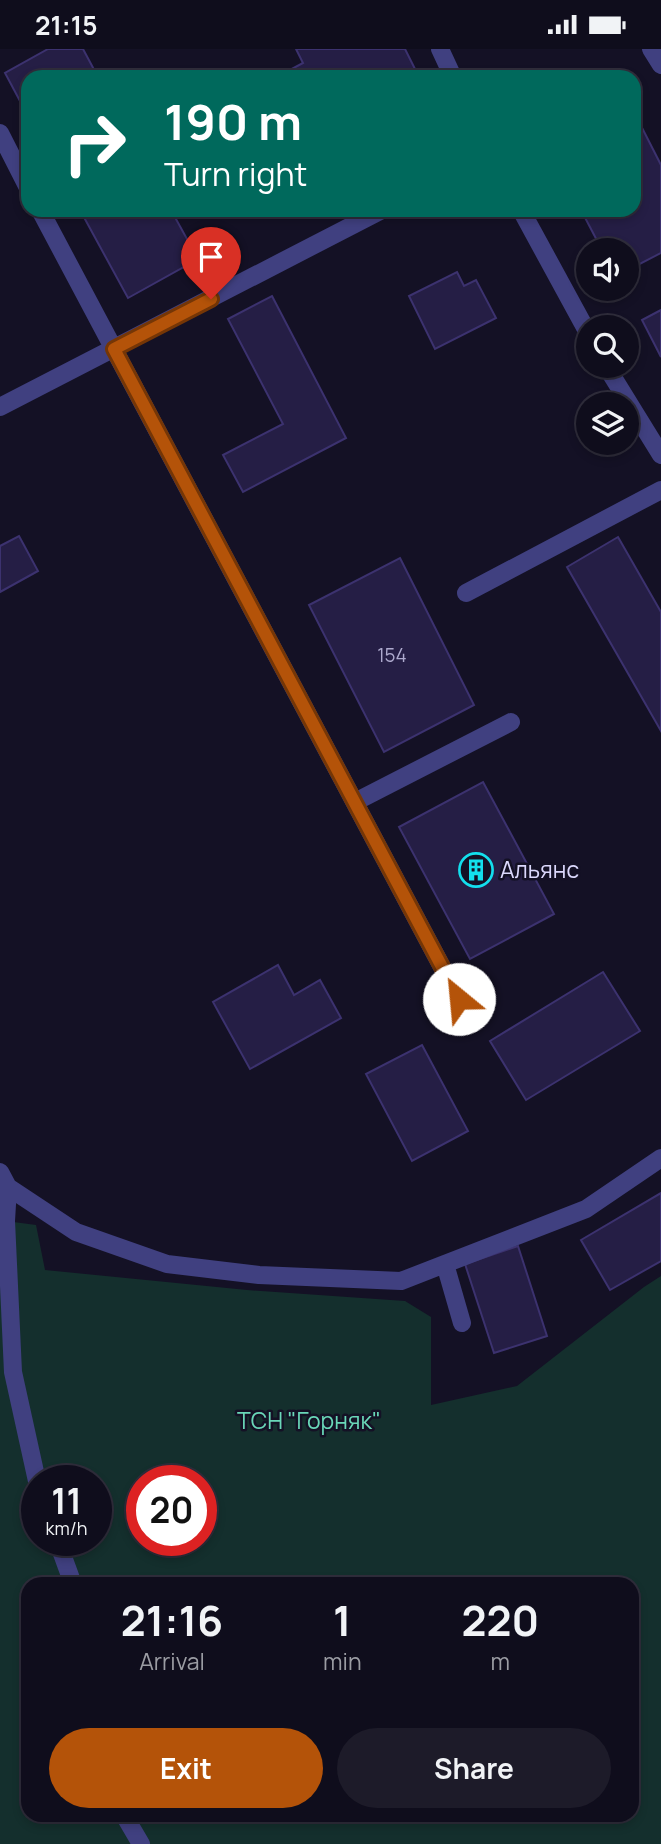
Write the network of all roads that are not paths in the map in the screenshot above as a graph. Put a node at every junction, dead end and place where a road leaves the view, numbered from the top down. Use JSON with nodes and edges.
{"nodes":[{"id":1,"x":440,"y":49,"type":"edge"},
{"id":2,"x":651,"y":49,"type":"edge"},
{"id":3,"x":661,"y":65,"type":"edge"},
{"id":4,"x":450,"y":70,"type":"edge"},
{"id":5,"x":0,"y":134,"type":"edge"},
{"id":6,"x":21,"y":174,"type":"edge"},
{"id":7,"x":44,"y":217,"type":"edge"},
{"id":8,"x":369,"y":217,"type":"edge"},
{"id":9,"x":526,"y":217,"type":"edge"},
{"id":10,"x":578,"y":315,"type":"edge"},
{"id":11,"x":114,"y":349,"type":"junction"},
{"id":12,"x":613,"y":378,"type":"edge"},
{"id":13,"x":0,"y":407,"type":"edge"},
{"id":14,"x":661,"y":455,"type":"edge"},
{"id":15,"x":661,"y":490,"type":"edge"},
{"id":16,"x":466,"y":593,"type":"dead end"},
{"id":17,"x":511,"y":722,"type":"dead end"},
{"id":18,"x":355,"y":802,"type":"junction"},
{"id":19,"x":459,"y":999,"type":"dead end"},
{"id":20,"x":661,"y":1158,"type":"edge"},
{"id":21,"x":4,"y":1180,"type":"edge"},
{"id":22,"x":445,"y":1264,"type":"junction"},
{"id":23,"x":462,"y":1323,"type":"dead end"},
{"id":24,"x":33,"y":1465,"type":"edge"},
{"id":25,"x":63,"y":1556,"type":"edge"},
{"id":26,"x":70,"y":1577,"type":"edge"},
{"id":27,"x":128,"y":1822,"type":"edge"},
{"id":28,"x":141,"y":1844,"type":"edge"}],
"edges":[{"from":1,"to":4,"type":"street"},
{"from":2,"to":3,"type":"street"},
{"from":5,"to":6,"type":"street"},
{"from":7,"to":11,"type":"street"},
{"from":8,"to":11,"type":"street"},
{"from":9,"to":10,"type":"street"},
{"from":11,"to":13,"type":"street"},
{"from":11,"to":18,"type":"street"},
{"from":12,"to":14,"type":"street"},
{"from":15,"to":16,"type":"street"},
{"from":17,"to":18,"type":"street"},
{"from":18,"to":19,"type":"street"},
{"from":20,"to":22,"type":"street"},
{"from":21,"to":22,"type":"street"},
{"from":21,"to":24,"type":"street"},
{"from":22,"to":23,"type":"street"},
{"from":25,"to":26,"type":"street"},
{"from":27,"to":28,"type":"street"}]}
